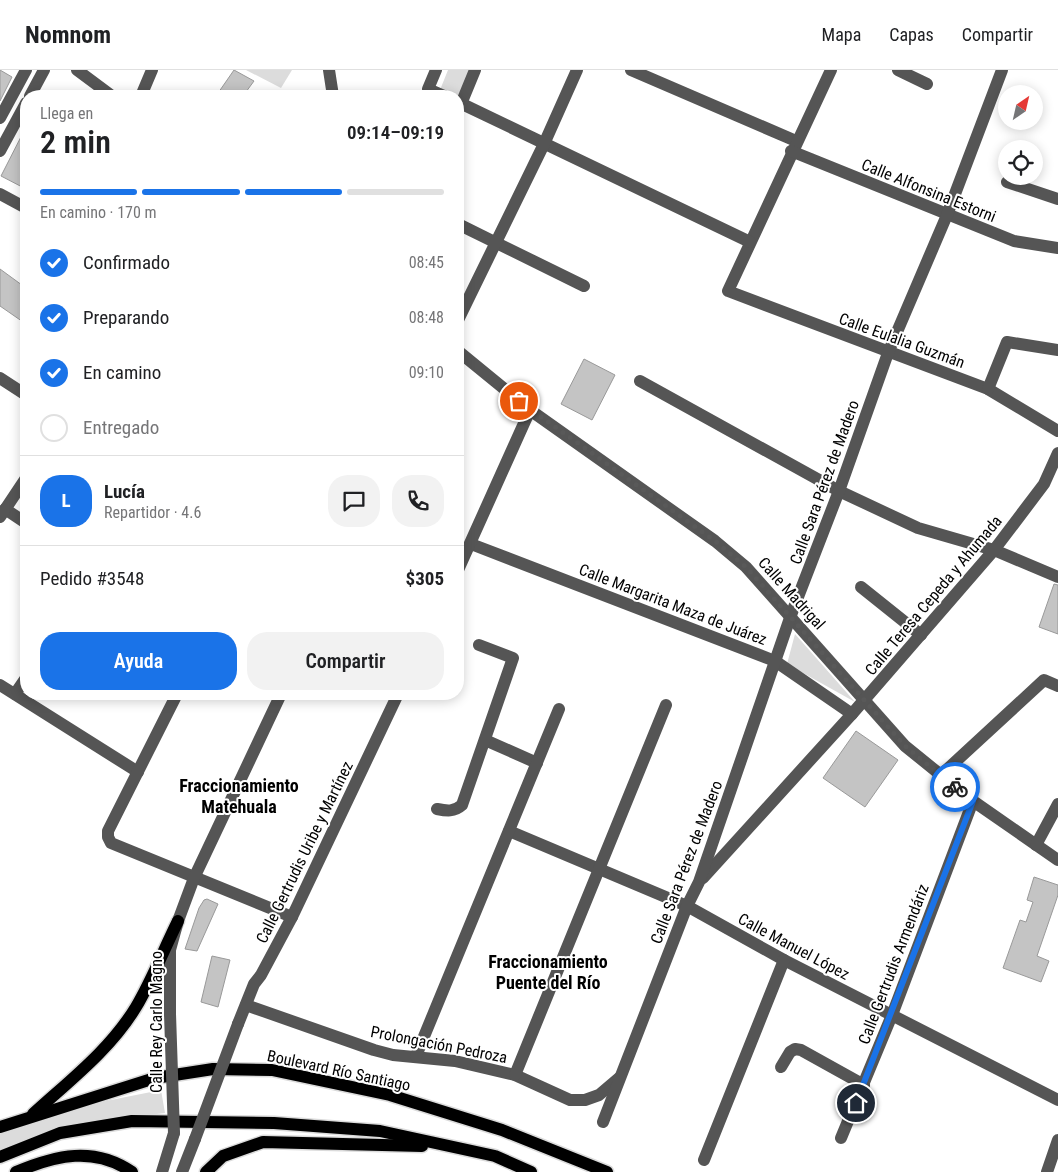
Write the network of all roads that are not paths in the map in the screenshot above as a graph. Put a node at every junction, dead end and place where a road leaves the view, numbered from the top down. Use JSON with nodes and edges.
{"nodes":[{"id":1,"x":26,"y":70,"type":"edge"},
{"id":2,"x":44,"y":70,"type":"edge"},
{"id":3,"x":77,"y":70,"type":"edge"},
{"id":4,"x":152,"y":70,"type":"edge"},
{"id":5,"x":329,"y":70,"type":"edge"},
{"id":6,"x":436,"y":70,"type":"edge"},
{"id":7,"x":476,"y":70,"type":"edge"},
{"id":8,"x":577,"y":70,"type":"edge"},
{"id":9,"x":631,"y":70,"type":"edge"},
{"id":10,"x":830,"y":70,"type":"edge"},
{"id":11,"x":898,"y":70,"type":"edge"},
{"id":12,"x":1002,"y":70,"type":"edge"},
{"id":13,"x":927,"y":84,"type":"dead end"},
{"id":14,"x":33,"y":90,"type":"edge"},
{"id":15,"x":104,"y":90,"type":"edge"},
{"id":16,"x":144,"y":90,"type":"edge"},
{"id":17,"x":332,"y":90,"type":"edge"},
{"id":18,"x":430,"y":90,"type":"edge"},
{"id":19,"x":464,"y":93,"type":"edge"},
{"id":20,"x":464,"y":105,"type":"edge"},
{"id":21,"x":20,"y":114,"type":"edge"},
{"id":22,"x":0,"y":118,"type":"edge"},
{"id":23,"x":544,"y":144,"type":"junction"},
{"id":24,"x":794,"y":146,"type":"junction"},
{"id":25,"x":0,"y":151,"type":"edge"},
{"id":26,"x":1016,"y":185,"type":"edge"},
{"id":27,"x":0,"y":194,"type":"edge"},
{"id":28,"x":1058,"y":199,"type":"edge"},
{"id":29,"x":20,"y":205,"type":"edge"},
{"id":30,"x":947,"y":215,"type":"junction"},
{"id":31,"x":464,"y":227,"type":"edge"},
{"id":32,"x":750,"y":242,"type":"junction"},
{"id":33,"x":495,"y":243,"type":"junction"},
{"id":34,"x":1058,"y":248,"type":"edge"},
{"id":35,"x":584,"y":286,"type":"dead end"},
{"id":36,"x":464,"y":308,"type":"edge"},
{"id":37,"x":1058,"y":350,"type":"edge"},
{"id":38,"x":888,"y":353,"type":"junction"},
{"id":39,"x":464,"y":356,"type":"edge"},
{"id":40,"x":0,"y":378,"type":"edge"},
{"id":41,"x":640,"y":381,"type":"dead end"},
{"id":42,"x":988,"y":389,"type":"junction"},
{"id":43,"x":20,"y":391,"type":"edge"},
{"id":44,"x":530,"y":410,"type":"junction"},
{"id":45,"x":1058,"y":431,"type":"edge"},
{"id":46,"x":1058,"y":453,"type":"edge"},
{"id":47,"x":20,"y":487,"type":"edge"},
{"id":48,"x":839,"y":491,"type":"junction"},
{"id":49,"x":3,"y":513,"type":"edge"},
{"id":50,"x":20,"y":521,"type":"edge"},
{"id":51,"x":471,"y":544,"type":"junction"},
{"id":52,"x":994,"y":550,"type":"junction"},
{"id":53,"x":464,"y":558,"type":"edge"},
{"id":54,"x":1058,"y":577,"type":"edge"},
{"id":55,"x":861,"y":587,"type":"dead end"},
{"id":56,"x":791,"y":615,"type":"junction"},
{"id":57,"x":921,"y":635,"type":"junction"},
{"id":58,"x":479,"y":644,"type":"dead end"},
{"id":59,"x":775,"y":661,"type":"junction"},
{"id":60,"x":0,"y":685,"type":"edge"},
{"id":61,"x":1058,"y":686,"type":"edge"},
{"id":62,"x":20,"y":688,"type":"edge"},
{"id":63,"x":16,"y":694,"type":"junction"},
{"id":64,"x":20,"y":697,"type":"edge"},
{"id":65,"x":25,"y":700,"type":"edge"},
{"id":66,"x":174,"y":700,"type":"edge"},
{"id":67,"x":277,"y":700,"type":"edge"},
{"id":68,"x":395,"y":700,"type":"edge"},
{"id":69,"x":865,"y":700,"type":"junction"},
{"id":70,"x":666,"y":705,"type":"dead end"},
{"id":71,"x":559,"y":709,"type":"dead end"},
{"id":72,"x":852,"y":714,"type":"junction"},
{"id":73,"x":486,"y":740,"type":"junction"},
{"id":74,"x":537,"y":763,"type":"junction"},
{"id":75,"x":138,"y":772,"type":"junction"},
{"id":76,"x":941,"y":775,"type":"junction"},
{"id":77,"x":973,"y":801,"type":"junction"},
{"id":78,"x":1058,"y":804,"type":"edge"},
{"id":79,"x":437,"y":809,"type":"dead end"},
{"id":80,"x":509,"y":832,"type":"junction"},
{"id":81,"x":1036,"y":845,"type":"junction"},
{"id":82,"x":1058,"y":860,"type":"edge"},
{"id":83,"x":598,"y":868,"type":"junction"},
{"id":84,"x":194,"y":878,"type":"junction"},
{"id":85,"x":699,"y":882,"type":"junction"},
{"id":86,"x":686,"y":906,"type":"junction"},
{"id":87,"x":292,"y":917,"type":"junction"},
{"id":88,"x":178,"y":921,"type":"junction"},
{"id":89,"x":784,"y":960,"type":"junction"},
{"id":90,"x":246,"y":1005,"type":"junction"},
{"id":91,"x":892,"y":1015,"type":"junction"},
{"id":92,"x":416,"y":1056,"type":"junction"},
{"id":93,"x":782,"y":1067,"type":"dead end"},
{"id":94,"x":515,"y":1076,"type":"junction"},
{"id":95,"x":621,"y":1076,"type":"junction"},
{"id":96,"x":864,"y":1085,"type":"junction"},
{"id":97,"x":1058,"y":1100,"type":"edge"},
{"id":98,"x":28,"y":1118,"type":"junction"},
{"id":99,"x":602,"y":1122,"type":"dead end"},
{"id":100,"x":0,"y":1127,"type":"edge"},
{"id":101,"x":841,"y":1138,"type":"dead end"},
{"id":102,"x":1058,"y":1140,"type":"edge"},
{"id":103,"x":448,"y":1146,"type":"junction"},
{"id":104,"x":0,"y":1157,"type":"edge"},
{"id":105,"x":704,"y":1160,"type":"dead end"},
{"id":106,"x":16,"y":1172,"type":"edge"},
{"id":107,"x":132,"y":1172,"type":"edge"},
{"id":108,"x":162,"y":1172,"type":"edge"},
{"id":109,"x":182,"y":1172,"type":"edge"},
{"id":110,"x":206,"y":1172,"type":"edge"},
{"id":111,"x":531,"y":1172,"type":"edge"},
{"id":112,"x":607,"y":1172,"type":"edge"},
{"id":113,"x":1047,"y":1172,"type":"edge"}],
"edges":[{"from":1,"to":22,"type":"street"},
{"from":2,"to":14,"type":"street"},
{"from":3,"to":15,"type":"street"},
{"from":4,"to":16,"type":"street"},
{"from":5,"to":17,"type":"street"},
{"from":6,"to":18,"type":"street"},
{"from":7,"to":19,"type":"street"},
{"from":8,"to":23,"type":"street"},
{"from":9,"to":24,"type":"street","name":"Calle Alfonsina Estorni"},
{"from":10,"to":24,"type":"street"},
{"from":11,"to":13,"type":"street"},
{"from":12,"to":30,"type":"street","name":"Calle Sara Pérez de Madero"},
{"from":20,"to":23,"type":"street"},
{"from":21,"to":25,"type":"street"},
{"from":23,"to":32,"type":"street"},
{"from":23,"to":33,"type":"street"},
{"from":24,"to":30,"type":"street","name":"Calle Alfonsina Estorni"},
{"from":24,"to":32,"type":"street"},
{"from":26,"to":28,"type":"street"},
{"from":27,"to":29,"type":"street"},
{"from":30,"to":34,"type":"street","name":"Calle Alfonsina Estorni"},
{"from":30,"to":38,"type":"street","name":"Calle Sara Pérez de Madero"},
{"from":31,"to":33,"type":"street"},
{"from":32,"to":38,"type":"street","name":"Calle Eulalia Guzmán"},
{"from":33,"to":35,"type":"street"},
{"from":33,"to":36,"type":"street"},
{"from":37,"to":42,"type":"street"},
{"from":38,"to":42,"type":"street","name":"Calle Eulalia Guzmán"},
{"from":38,"to":48,"type":"street","name":"Calle Sara Pérez de Madero"},
{"from":39,"to":44,"type":"street","name":"Calle Madrigal"},
{"from":40,"to":43,"type":"street"},
{"from":41,"to":48,"type":"street"},
{"from":42,"to":45,"type":"street","name":"Calle Eulalia Guzmán"},
{"from":44,"to":51,"type":"street"},
{"from":44,"to":56,"type":"street","name":"Calle Madrigal"},
{"from":46,"to":52,"type":"street","name":"Calle Teresa Cepeda y Ahumada"},
{"from":47,"to":49,"type":"street"},
{"from":48,"to":52,"type":"street"},
{"from":48,"to":56,"type":"street","name":"Calle Sara Pérez de Madero"},
{"from":49,"to":50,"type":"street"},
{"from":51,"to":53,"type":"street"},
{"from":51,"to":59,"type":"street","name":"Calle Margarita Maza de Juárez"},
{"from":52,"to":54,"type":"street"},
{"from":52,"to":57,"type":"street","name":"Calle Teresa Cepeda y Ahumada"},
{"from":55,"to":57,"type":"street"},
{"from":56,"to":59,"type":"street","name":"Calle Sara Pérez de Madero"},
{"from":56,"to":69,"type":"street","name":"Calle Madrigal"},
{"from":57,"to":69,"type":"street","name":"Calle Teresa Cepeda y Ahumada"},
{"from":58,"to":73,"type":"street"},
{"from":59,"to":72,"type":"street","name":"Calle Margarita Maza de Juárez"},
{"from":59,"to":85,"type":"street","name":"Calle Sara Pérez de Madero"},
{"from":60,"to":63,"type":"street"},
{"from":61,"to":76,"type":"street"},
{"from":62,"to":63,"type":"street"},
{"from":63,"to":64,"type":"street"},
{"from":65,"to":75,"type":"street"},
{"from":66,"to":75,"type":"street"},
{"from":67,"to":84,"type":"street","name":"Calle Rey Carlo Magno"},
{"from":68,"to":87,"type":"street","name":"Calle Gertrudis Uribe y Martínez"},
{"from":69,"to":72,"type":"street","name":"Calle Teresa Cepeda y Ahumada"},
{"from":69,"to":76,"type":"street","name":"Calle Madrigal"},
{"from":70,"to":83,"type":"street"},
{"from":71,"to":74,"type":"street"},
{"from":72,"to":85,"type":"street","name":"Calle Teresa Cepeda y Ahumada"},
{"from":73,"to":74,"type":"street"},
{"from":73,"to":79,"type":"street"},
{"from":74,"to":80,"type":"street"},
{"from":75,"to":84,"type":"street"},
{"from":76,"to":77,"type":"street","name":"Calle Madrigal"},
{"from":77,"to":81,"type":"street","name":"Calle Madrigal"},
{"from":77,"to":91,"type":"street","name":"Calle Gertrudis Armendáriz"},
{"from":78,"to":81,"type":"street"},
{"from":80,"to":83,"type":"street","name":"Calle Manuel López"},
{"from":80,"to":92,"type":"street"},
{"from":81,"to":82,"type":"street","name":"Calle Madrigal"},
{"from":83,"to":86,"type":"street","name":"Calle Manuel López"},
{"from":83,"to":94,"type":"street"},
{"from":84,"to":87,"type":"street"},
{"from":84,"to":88,"type":"street","name":"Calle Rey Carlo Magno"},
{"from":85,"to":86,"type":"street","name":"Calle Sara Pérez de Madero"},
{"from":86,"to":89,"type":"street","name":"Calle Manuel López"},
{"from":86,"to":95,"type":"street","name":"Calle Sara Pérez de Madero"},
{"from":87,"to":90,"type":"street","name":"Calle Gertrudis Uribe y Martínez"},
{"from":88,"to":98,"type":"main road"},
{"from":88,"to":108,"type":"street","name":"Calle Rey Carlo Magno","bridge":true},
{"from":89,"to":91,"type":"street","name":"Calle Manuel López"},
{"from":89,"to":105,"type":"street"},
{"from":90,"to":92,"type":"street","name":"Prolongación Pedroza"},
{"from":90,"to":109,"type":"street","name":"Calle Gertrudis Uribe y Martínez","bridge":true},
{"from":91,"to":96,"type":"street","name":"Calle Gertrudis Armendáriz"},
{"from":91,"to":97,"type":"street","name":"Calle Manuel López"},
{"from":92,"to":94,"type":"street","name":"Prolongación Pedroza"},
{"from":93,"to":96,"type":"street"},
{"from":94,"to":95,"type":"street","name":"Prolongación Pedroza"},
{"from":95,"to":99,"type":"street","name":"Calle Sara Pérez de Madero"},
{"from":96,"to":101,"type":"street","name":"Calle Gertrudis Armendáriz"},
{"from":98,"to":100,"type":"main road","name":"Boulevard Río Santiago"},
{"from":98,"to":112,"type":"main road","name":"Boulevard Río Santiago"},
{"from":102,"to":113,"type":"street"},
{"from":103,"to":104,"type":"main road"},
{"from":103,"to":110,"type":"main road"},
{"from":103,"to":111,"type":"main road"},
{"from":106,"to":107,"type":"main road"}]}
